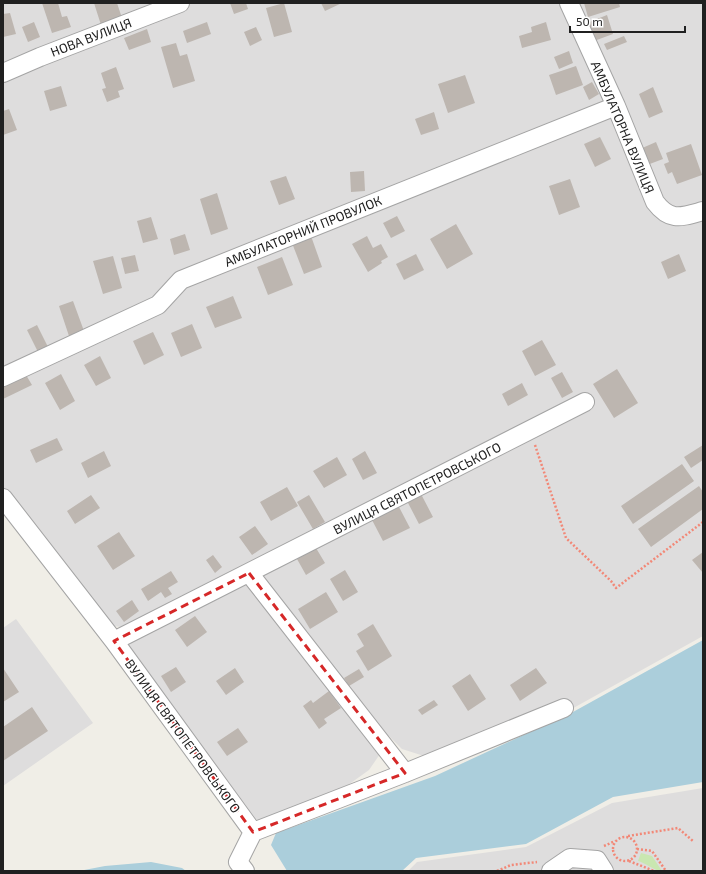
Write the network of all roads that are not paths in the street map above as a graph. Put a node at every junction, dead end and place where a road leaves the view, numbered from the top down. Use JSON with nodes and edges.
{"nodes":[{"id":1,"x":180,"y":3,"type":"edge"},
{"id":2,"x":569,"y":3,"type":"edge"},
{"id":3,"x":3,"y":73,"type":"edge"},
{"id":4,"x":616,"y":106,"type":"junction"},
{"id":5,"x":703,"y":211,"type":"edge"},
{"id":6,"x":3,"y":377,"type":"edge"},
{"id":7,"x":585,"y":402,"type":"dead end"},
{"id":8,"x":3,"y":498,"type":"edge"},
{"id":9,"x":249,"y":573,"type":"junction"},
{"id":10,"x":114,"y":641,"type":"junction"},
{"id":11,"x":564,"y":708,"type":"dead end"},
{"id":12,"x":405,"y":773,"type":"junction"},
{"id":13,"x":253,"y":832,"type":"junction"},
{"id":14,"x":242,"y":866,"type":"edge"},
{"id":15,"x":545,"y":866,"type":"edge"},
{"id":16,"x":604,"y":871,"type":"edge"}],
"edges":[{"from":1,"to":3,"type":"street","name":"НОВА ВУЛИЦЯ"},
{"from":2,"to":4,"type":"street","name":"АМБУЛАТОРНА ВУЛИЦЯ"},
{"from":4,"to":5,"type":"street","name":"АМБУЛАТОРНА ВУЛИЦЯ"},
{"from":4,"to":6,"type":"street","name":"АМБУЛАТОРНИЙ ПРОВУЛОК"},
{"from":7,"to":9,"type":"street","name":"ВУЛИЦЯ СВЯТОПЕТРОВСЬКОГО"},
{"from":8,"to":10,"type":"street","name":"ВУЛИЦЯ СВЯТОПЕТРОВСЬКОГО"},
{"from":9,"to":10,"type":"street","name":"ВУЛИЦЯ СВЯТОПЕТРОВСЬКОГО"},
{"from":9,"to":12,"type":"street"},
{"from":10,"to":13,"type":"street","name":"ВУЛИЦЯ СВЯТОПЕТРОВСЬКОГО"},
{"from":11,"to":12,"type":"street"},
{"from":12,"to":13,"type":"street"},
{"from":13,"to":14,"type":"street"},
{"from":15,"to":16,"type":"street"}]}
